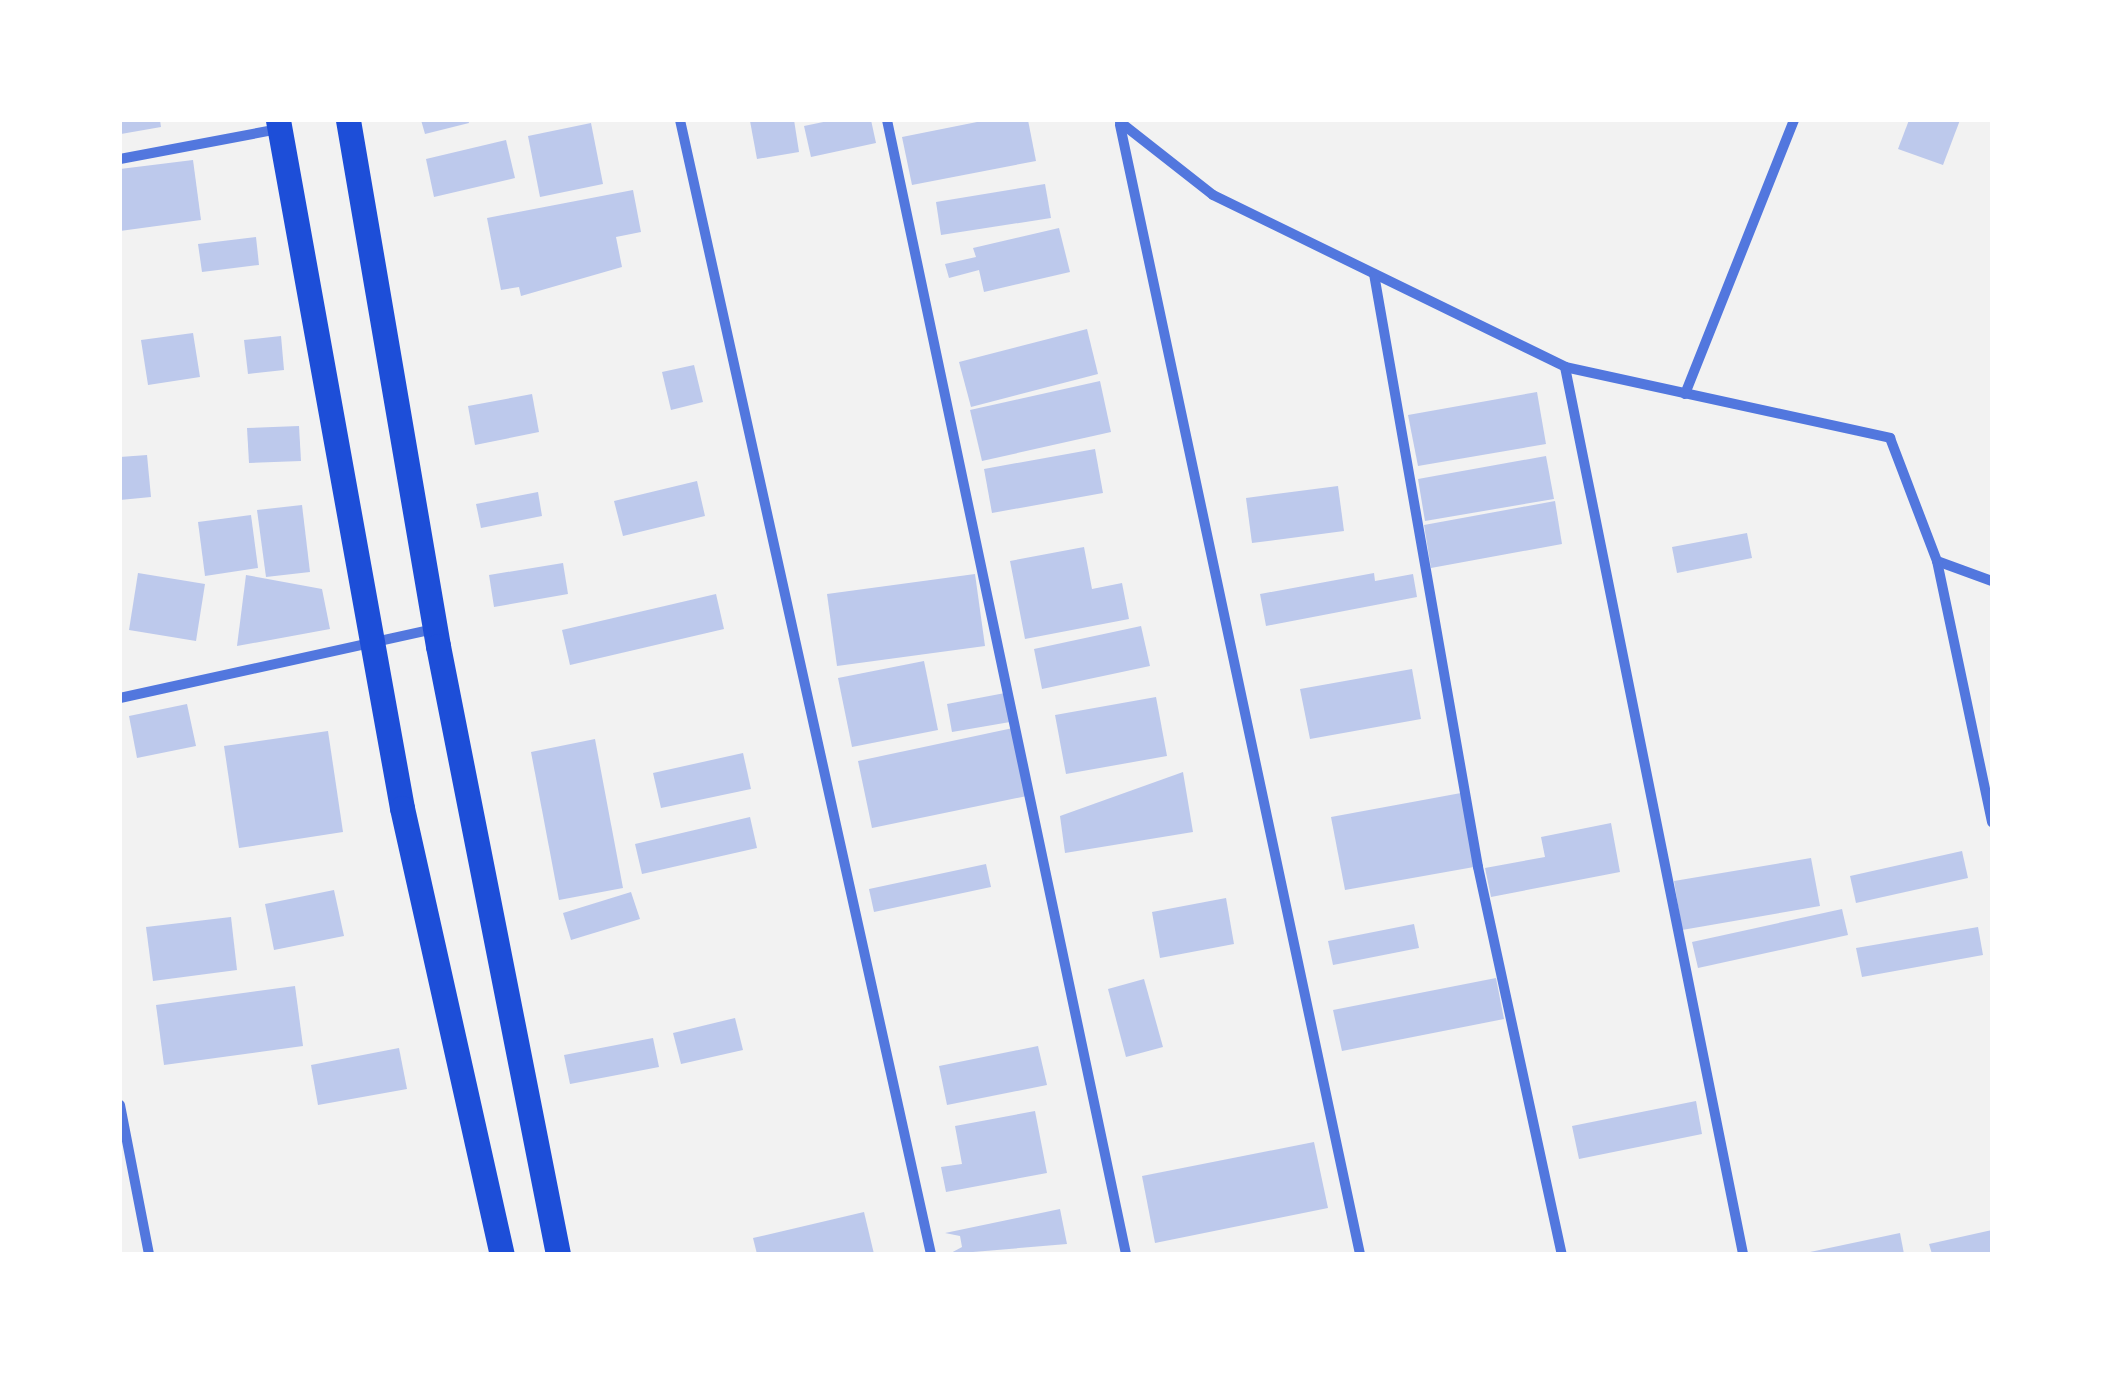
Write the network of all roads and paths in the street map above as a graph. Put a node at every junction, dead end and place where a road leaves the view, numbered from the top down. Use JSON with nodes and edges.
{"nodes":[{"id":1,"x":348,"y":120,"type":"edge"},
{"id":2,"x":680,"y":120,"type":"edge"},
{"id":3,"x":887,"y":120,"type":"edge"},
{"id":4,"x":1794,"y":120,"type":"edge"},
{"id":5,"x":1120,"y":122,"type":"edge"},
{"id":6,"x":279,"y":124,"type":"edge"},
{"id":7,"x":120,"y":159,"type":"edge"},
{"id":8,"x":1374,"y":274,"type":"junction"},
{"id":9,"x":1565,"y":367,"type":"junction"},
{"id":10,"x":1685,"y":394,"type":"junction"},
{"id":11,"x":1937,"y":561,"type":"junction"},
{"id":12,"x":1992,"y":581,"type":"edge"},
{"id":13,"x":436,"y":628,"type":"junction"},
{"id":14,"x":372,"y":640,"type":"junction"},
{"id":15,"x":120,"y":698,"type":"edge"},
{"id":16,"x":1992,"y":822,"type":"edge"},
{"id":17,"x":120,"y":1106,"type":"edge"},
{"id":18,"x":150,"y":1254,"type":"edge"},
{"id":19,"x":502,"y":1254,"type":"edge"},
{"id":20,"x":558,"y":1254,"type":"edge"},
{"id":21,"x":931,"y":1254,"type":"edge"},
{"id":22,"x":1126,"y":1254,"type":"edge"},
{"id":23,"x":1360,"y":1254,"type":"edge"},
{"id":24,"x":1562,"y":1254,"type":"edge"},
{"id":25,"x":1743,"y":1254,"type":"edge"}],
"edges":[{"from":1,"to":13,"type":"main road"},
{"from":2,"to":21,"type":"street"},
{"from":3,"to":22,"type":"street"},
{"from":4,"to":10,"type":"street"},
{"from":5,"to":8,"type":"street"},
{"from":5,"to":23,"type":"street"},
{"from":6,"to":7,"type":"street"},
{"from":6,"to":14,"type":"main road"},
{"from":8,"to":9,"type":"street"},
{"from":8,"to":24,"type":"street"},
{"from":9,"to":10,"type":"street"},
{"from":9,"to":25,"type":"street"},
{"from":10,"to":11,"type":"street"},
{"from":11,"to":12,"type":"street"},
{"from":11,"to":16,"type":"street"},
{"from":13,"to":14,"type":"street"},
{"from":13,"to":20,"type":"main road"},
{"from":14,"to":15,"type":"street"},
{"from":14,"to":19,"type":"main road"},
{"from":17,"to":18,"type":"street"}]}
